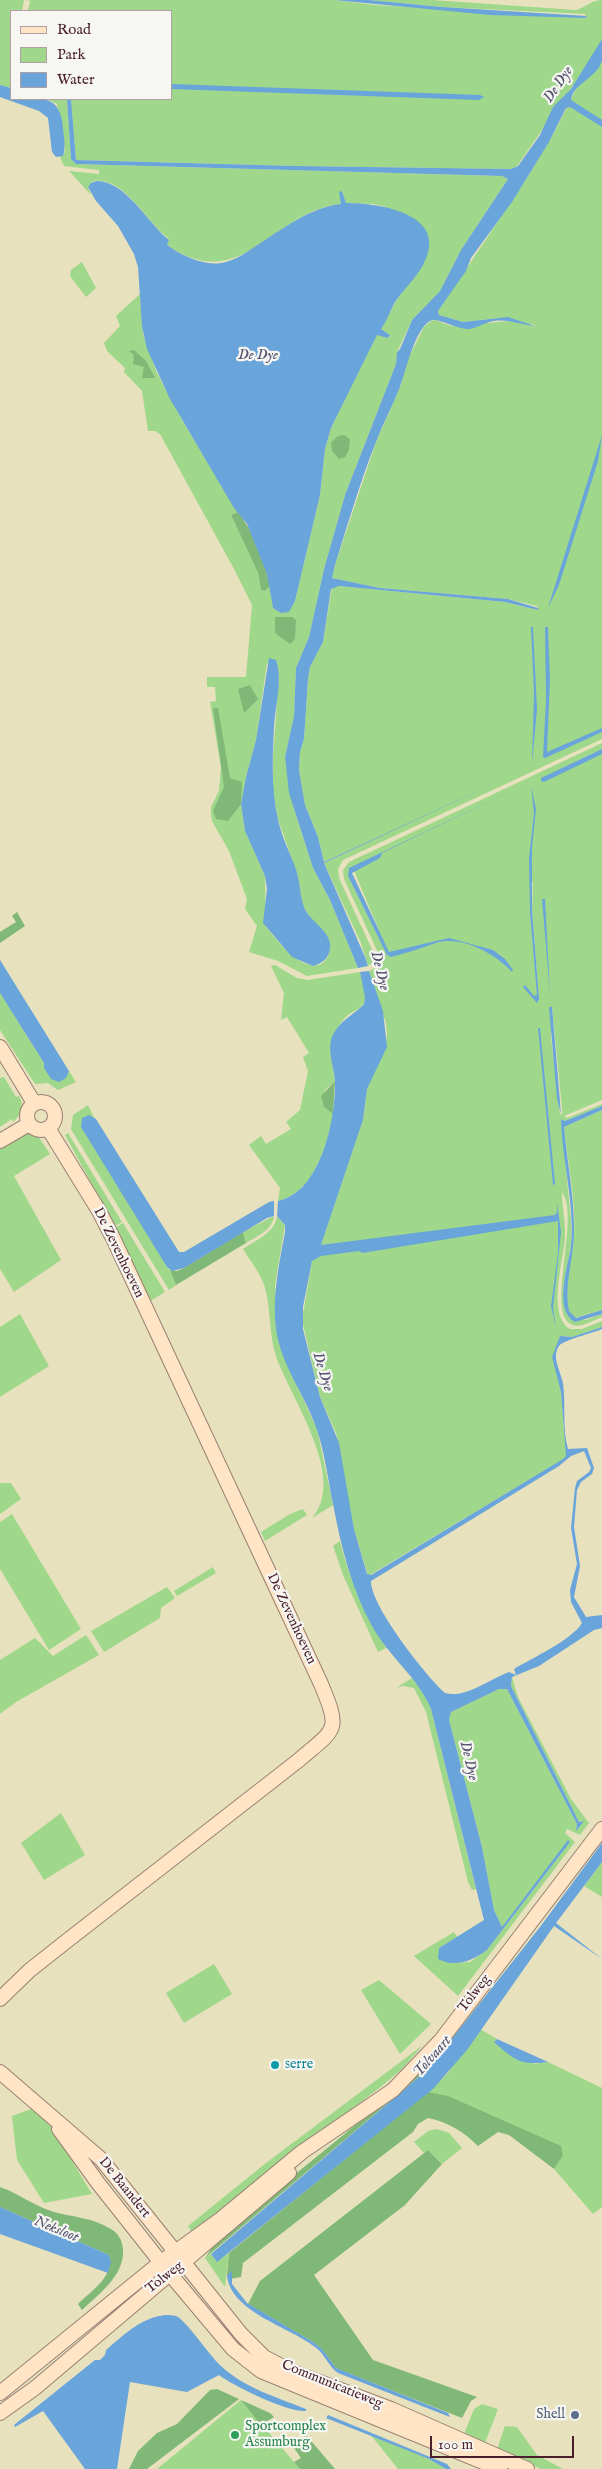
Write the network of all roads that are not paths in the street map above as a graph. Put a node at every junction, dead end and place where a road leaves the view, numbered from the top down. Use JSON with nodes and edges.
{"nodes":[{"id":1,"x":0,"y":1047,"type":"edge"},
{"id":2,"x":34,"y":1103,"type":"junction"},
{"id":3,"x":29,"y":1124,"type":"junction"},
{"id":4,"x":48,"y":1128,"type":"junction"},
{"id":5,"x":0,"y":1141,"type":"edge"},
{"id":6,"x":602,"y":1829,"type":"edge"},
{"id":7,"x":0,"y":1999,"type":"edge"},
{"id":8,"x":0,"y":2072,"type":"edge"},
{"id":9,"x":45,"y":2110,"type":"junction"},
{"id":10,"x":326,"y":2138,"type":"junction"},
{"id":11,"x":174,"y":2252,"type":"junction"},
{"id":12,"x":160,"y":2263,"type":"junction"},
{"id":13,"x":184,"y":2263,"type":"junction"},
{"id":14,"x":170,"y":2274,"type":"junction"},
{"id":15,"x":0,"y":2393,"type":"edge"},
{"id":16,"x":0,"y":2413,"type":"edge"},
{"id":17,"x":500,"y":2469,"type":"edge"},
{"id":18,"x":527,"y":2469,"type":"edge"}],
"edges":[{"from":1,"to":2,"type":"main road"},
{"from":2,"to":3,"type":"main road"},
{"from":2,"to":4,"type":"main road"},
{"from":3,"to":4,"type":"main road"},
{"from":3,"to":5,"type":"main road"},
{"from":4,"to":7,"type":"main road","name":"De Zevenhoeven"},
{"from":6,"to":10,"type":"main road","name":"Tolweg"},
{"from":8,"to":9,"type":"main road","name":"De Baandert"},
{"from":9,"to":11,"type":"main road","name":"De Baandert"},
{"from":9,"to":12,"type":"main road","name":"De Baandert"},
{"from":10,"to":11,"type":"main road","name":"Tolweg"},
{"from":10,"to":13,"type":"main road","name":"Tolweg"},
{"from":11,"to":12,"type":"main road","name":"Tolweg"},
{"from":11,"to":13,"type":"main road","name":"Communicatieweg"},
{"from":12,"to":14,"type":"main road","name":"Communicatieweg"},
{"from":12,"to":15,"type":"main road","name":"Tolweg"},
{"from":13,"to":14,"type":"main road","name":"Tolweg"},
{"from":13,"to":18,"type":"main road","name":"Communicatieweg"},
{"from":14,"to":16,"type":"main road","name":"Tolweg"},
{"from":14,"to":17,"type":"main road","name":"Communicatieweg"}]}
